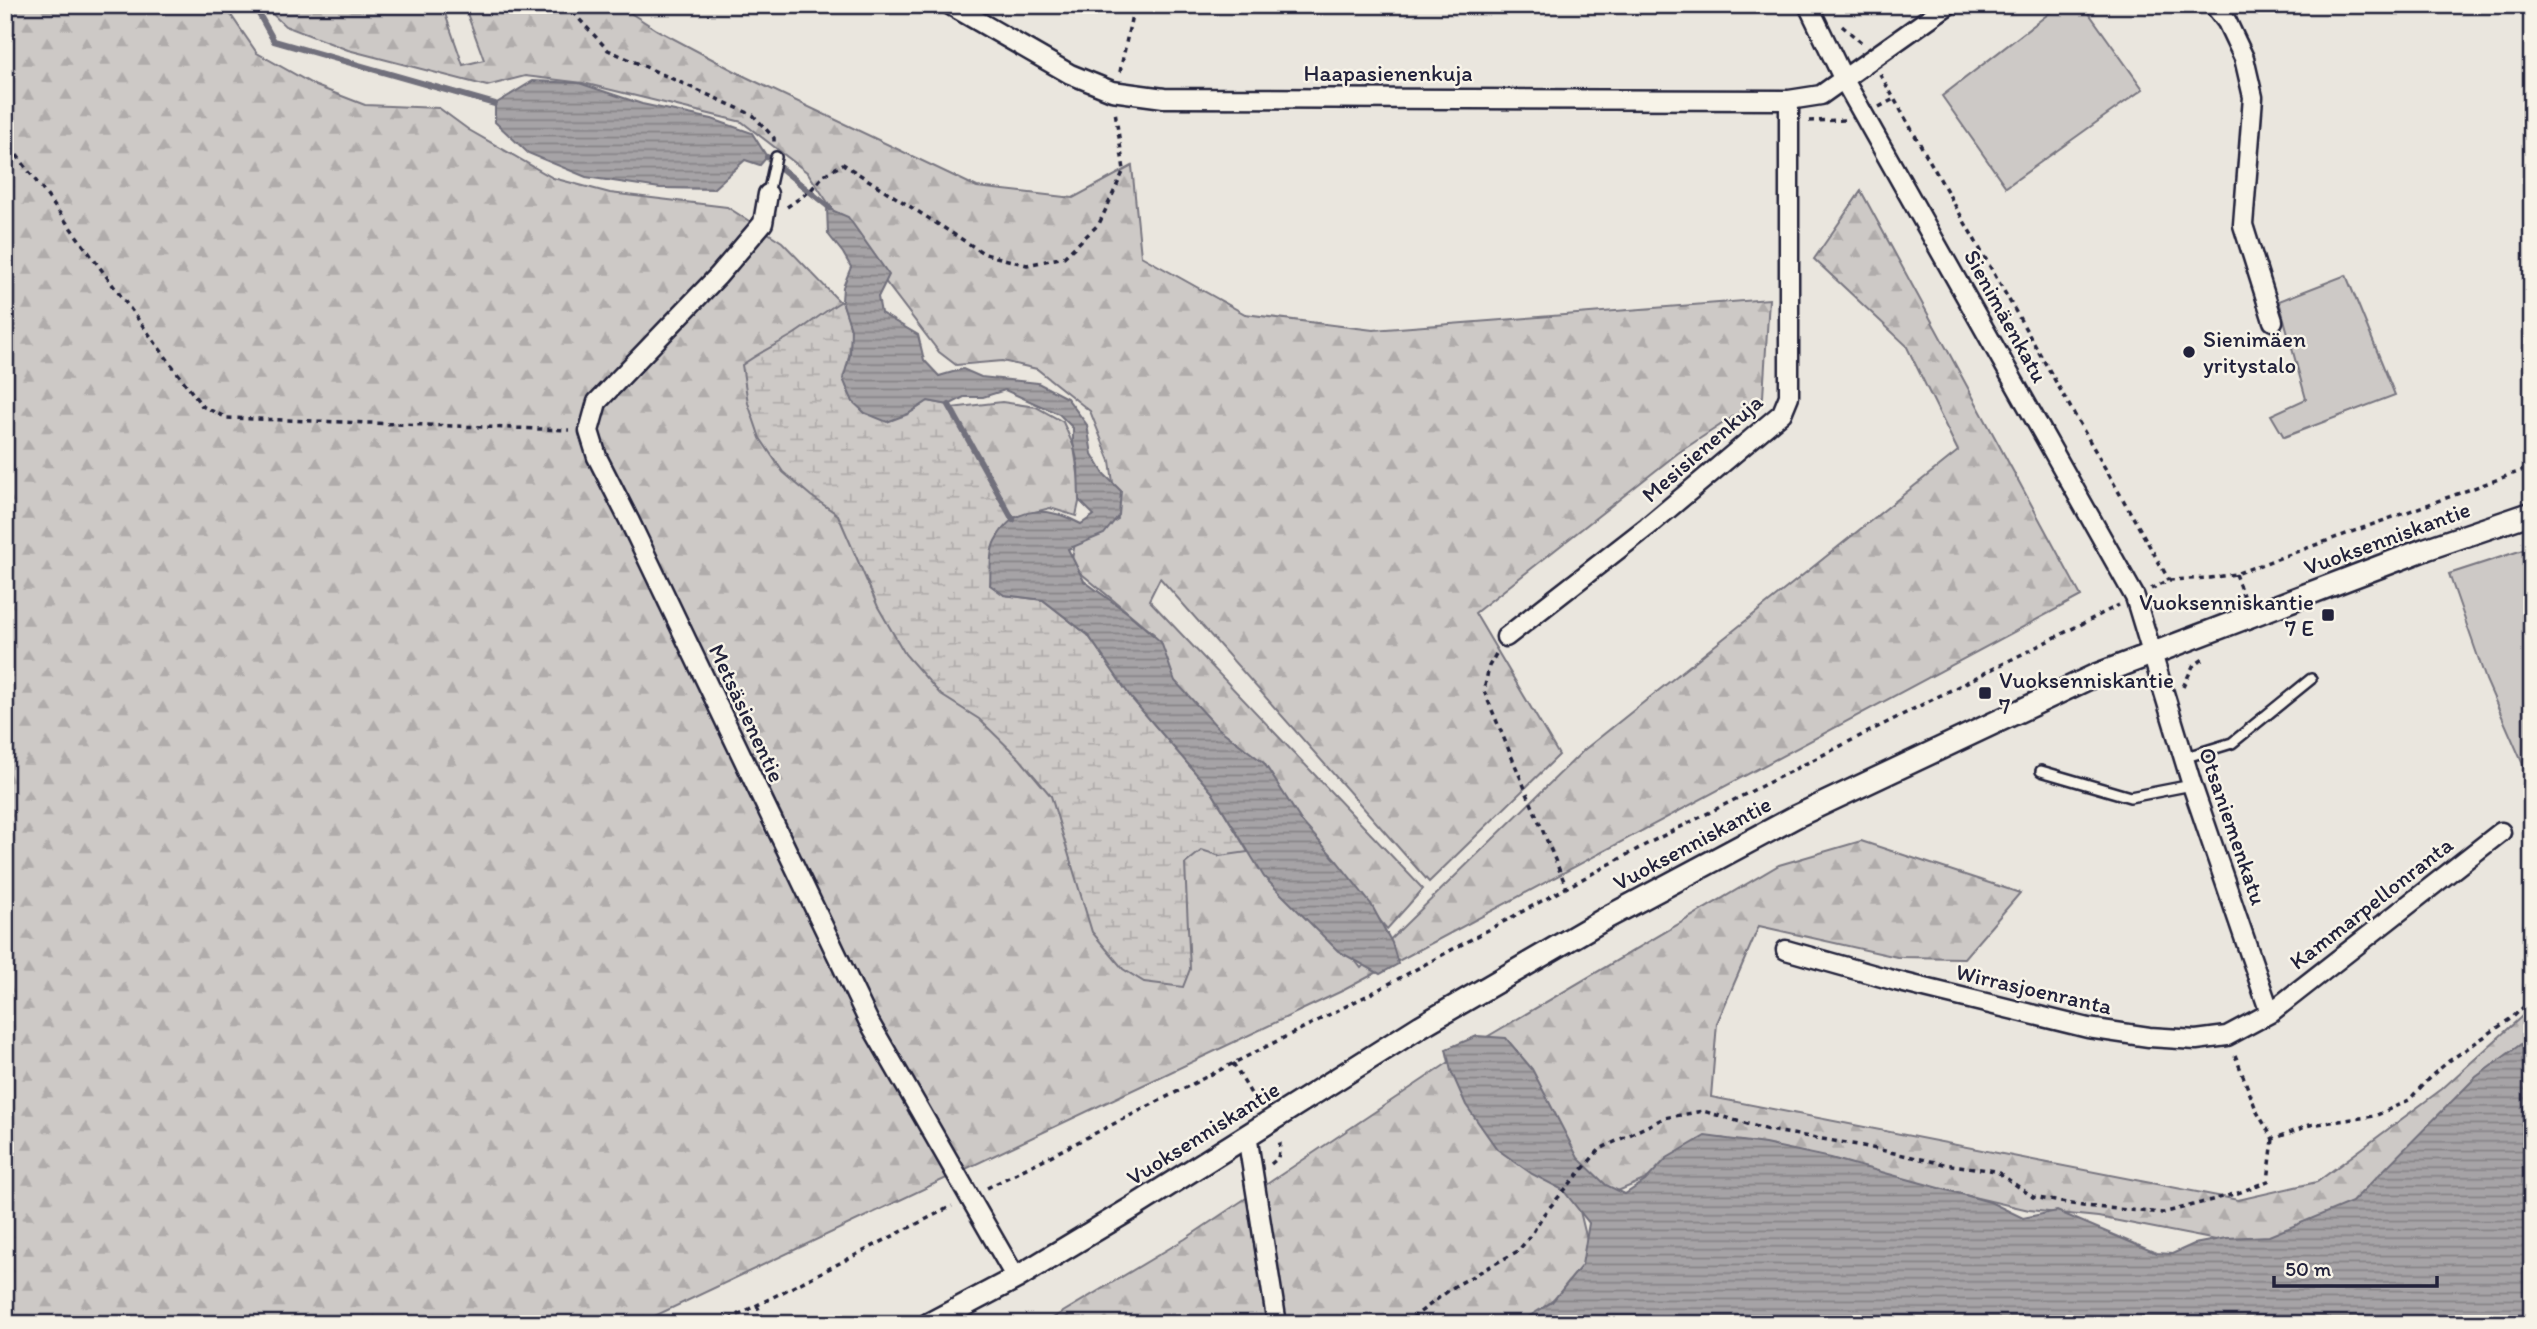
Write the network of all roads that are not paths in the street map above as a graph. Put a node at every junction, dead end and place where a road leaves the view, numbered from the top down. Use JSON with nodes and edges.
{"nodes":[{"id":1,"x":950,"y":5,"type":"edge"},
{"id":2,"x":1808,"y":5,"type":"edge"},
{"id":3,"x":1948,"y":5,"type":"edge"},
{"id":4,"x":2214,"y":5,"type":"edge"},
{"id":5,"x":1844,"y":80,"type":"junction"},
{"id":6,"x":1789,"y":100,"type":"junction"},
{"id":7,"x":776,"y":157,"type":"road end"},
{"id":8,"x":768,"y":194,"type":"joint"},
{"id":9,"x":2273,"y":321,"type":"dead end"},
{"id":10,"x":2532,"y":513,"type":"edge"},
{"id":11,"x":1506,"y":637,"type":"road end"},
{"id":12,"x":2151,"y":654,"type":"junction"},
{"id":13,"x":2311,"y":679,"type":"dead end"},
{"id":14,"x":2183,"y":758,"type":"junction"},
{"id":15,"x":2041,"y":771,"type":"dead end"},
{"id":16,"x":2192,"y":785,"type":"junction"},
{"id":17,"x":2501,"y":832,"type":"dead end"},
{"id":18,"x":1786,"y":950,"type":"dead end"},
{"id":19,"x":2270,"y":1013,"type":"junction"},
{"id":20,"x":1247,"y":1135,"type":"junction"},
{"id":21,"x":1016,"y":1278,"type":"junction"},
{"id":22,"x":929,"y":1324,"type":"edge"},
{"id":23,"x":1277,"y":1324,"type":"edge"}],
"edges":[{"from":1,"to":6,"type":"street","name":"Haapasienenkuja"},
{"from":2,"to":5,"type":"street","name":"Sienimäenkatu"},
{"from":3,"to":5,"type":"street","name":"Haapasienenkuja"},
{"from":4,"to":9,"type":"street"},
{"from":5,"to":6,"type":"street","name":"Haapasienenkuja"},
{"from":5,"to":12,"type":"street","name":"Sienimäenkatu"},
{"from":6,"to":11,"type":"street","name":"Mesisienenkuja"},
{"from":7,"to":8,"type":"lane"},
{"from":8,"to":21,"type":"street","name":"Metsäsienentie"},
{"from":10,"to":12,"type":"street","name":"Vuoksenniskantie"},
{"from":12,"to":14,"type":"street","name":"Otsaniemenkatu"},
{"from":12,"to":20,"type":"street","name":"Vuoksenniskantie"},
{"from":13,"to":14,"type":"lane"},
{"from":14,"to":16,"type":"street","name":"Otsaniemenkatu"},
{"from":15,"to":16,"type":"lane"},
{"from":16,"to":19,"type":"street","name":"Otsaniemenkatu"},
{"from":17,"to":19,"type":"street","name":"Kammarpellonranta"},
{"from":18,"to":19,"type":"street","name":"Wirrasjoenranta"},
{"from":20,"to":21,"type":"street","name":"Vuoksenniskantie"},
{"from":20,"to":23,"type":"street"},
{"from":21,"to":22,"type":"street","name":"Vuoksenniskantie"}]}
